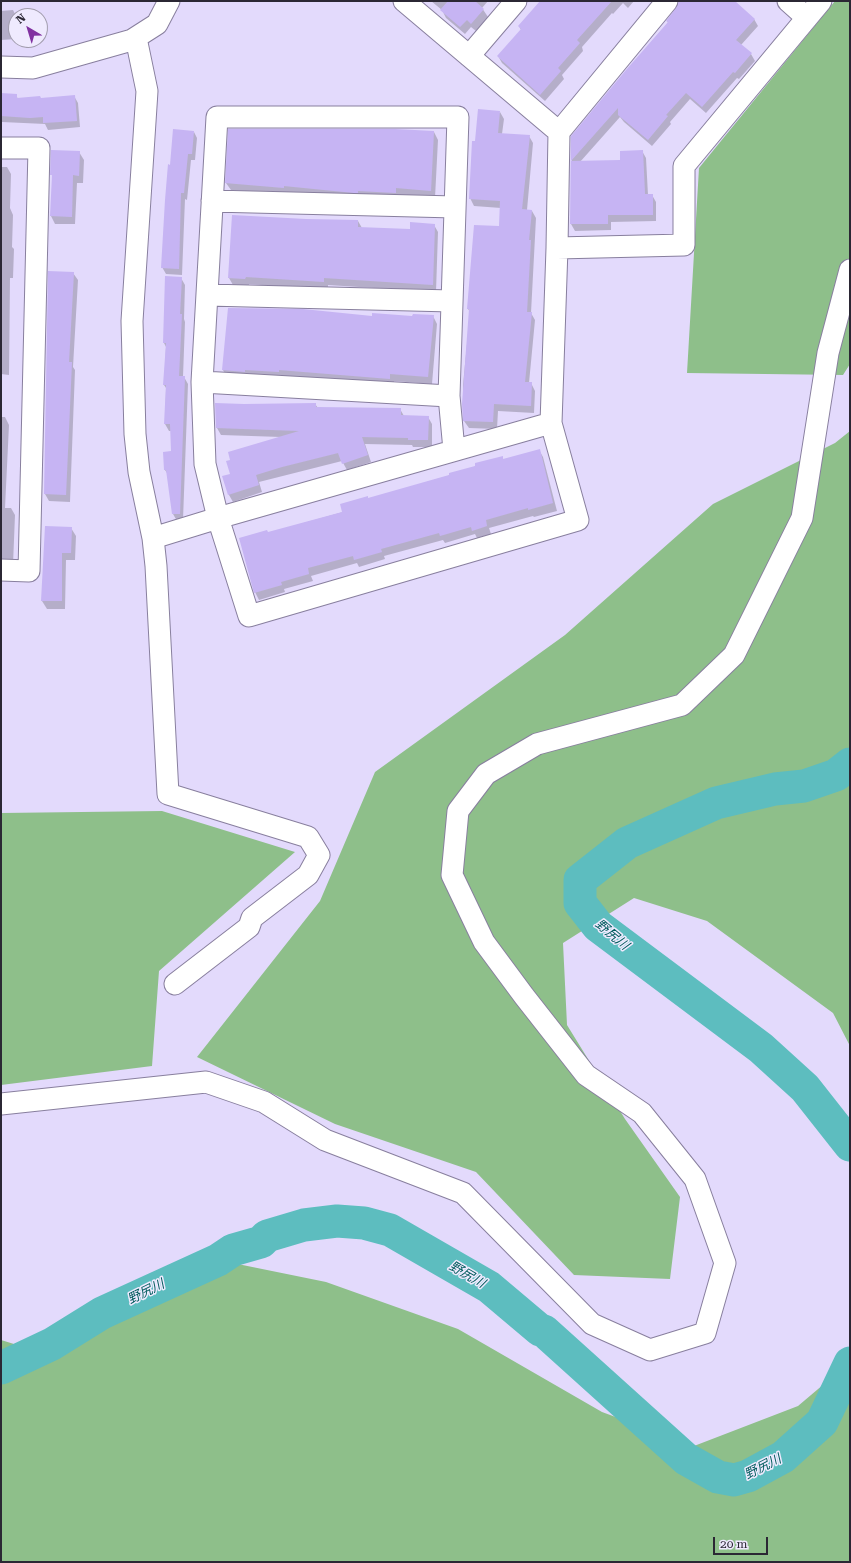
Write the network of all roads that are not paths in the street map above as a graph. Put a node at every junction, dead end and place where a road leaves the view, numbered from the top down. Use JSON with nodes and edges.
{"nodes":[{"id":1,"x":169,"y":1,"type":"edge"},
{"id":2,"x":404,"y":1,"type":"edge"},
{"id":3,"x":516,"y":1,"type":"edge"},
{"id":4,"x":667,"y":1,"type":"edge"},
{"id":5,"x":788,"y":1,"type":"edge"},
{"id":6,"x":821,"y":1,"type":"edge"},
{"id":7,"x":807,"y":18,"type":"junction"},
{"id":8,"x":136,"y":38,"type":"junction"},
{"id":9,"x":469,"y":56,"type":"junction"},
{"id":10,"x":1,"y":67,"type":"edge"},
{"id":11,"x":559,"y":132,"type":"junction"},
{"id":12,"x":1,"y":148,"type":"edge"},
{"id":13,"x":212,"y":201,"type":"junction"},
{"id":14,"x":455,"y":207,"type":"junction"},
{"id":15,"x":557,"y":248,"type":"junction"},
{"id":16,"x":850,"y":270,"type":"edge"},
{"id":17,"x":207,"y":295,"type":"junction"},
{"id":18,"x":452,"y":301,"type":"junction"},
{"id":19,"x":202,"y":382,"type":"junction"},
{"id":20,"x":449,"y":396,"type":"junction"},
{"id":21,"x":551,"y":423,"type":"junction"},
{"id":22,"x":454,"y":450,"type":"junction"},
{"id":23,"x":218,"y":518,"type":"junction"},
{"id":24,"x":153,"y":538,"type":"junction"},
{"id":25,"x":1,"y":570,"type":"edge"},
{"id":26,"x":175,"y":984,"type":"dead end"},
{"id":27,"x":1,"y":1104,"type":"edge"}],
"edges":[{"from":1,"to":8,"type":"street"},
{"from":2,"to":9,"type":"street"},
{"from":3,"to":9,"type":"street"},
{"from":4,"to":11,"type":"street"},
{"from":5,"to":7,"type":"street"},
{"from":6,"to":7,"type":"street"},
{"from":7,"to":15,"type":"street"},
{"from":8,"to":10,"type":"street"},
{"from":8,"to":24,"type":"street"},
{"from":9,"to":11,"type":"street"},
{"from":11,"to":15,"type":"street"},
{"from":12,"to":25,"type":"street"},
{"from":13,"to":14,"type":"street"},
{"from":13,"to":14,"type":"street"},
{"from":13,"to":17,"type":"street"},
{"from":14,"to":18,"type":"street"},
{"from":15,"to":21,"type":"street"},
{"from":16,"to":27,"type":"street"},
{"from":17,"to":18,"type":"street"},
{"from":17,"to":19,"type":"street"},
{"from":18,"to":20,"type":"street"},
{"from":19,"to":20,"type":"street"},
{"from":19,"to":23,"type":"street"},
{"from":20,"to":22,"type":"street"},
{"from":21,"to":22,"type":"street"},
{"from":21,"to":23,"type":"street"},
{"from":22,"to":23,"type":"street"},
{"from":23,"to":24,"type":"street"},
{"from":24,"to":26,"type":"street"}]}
